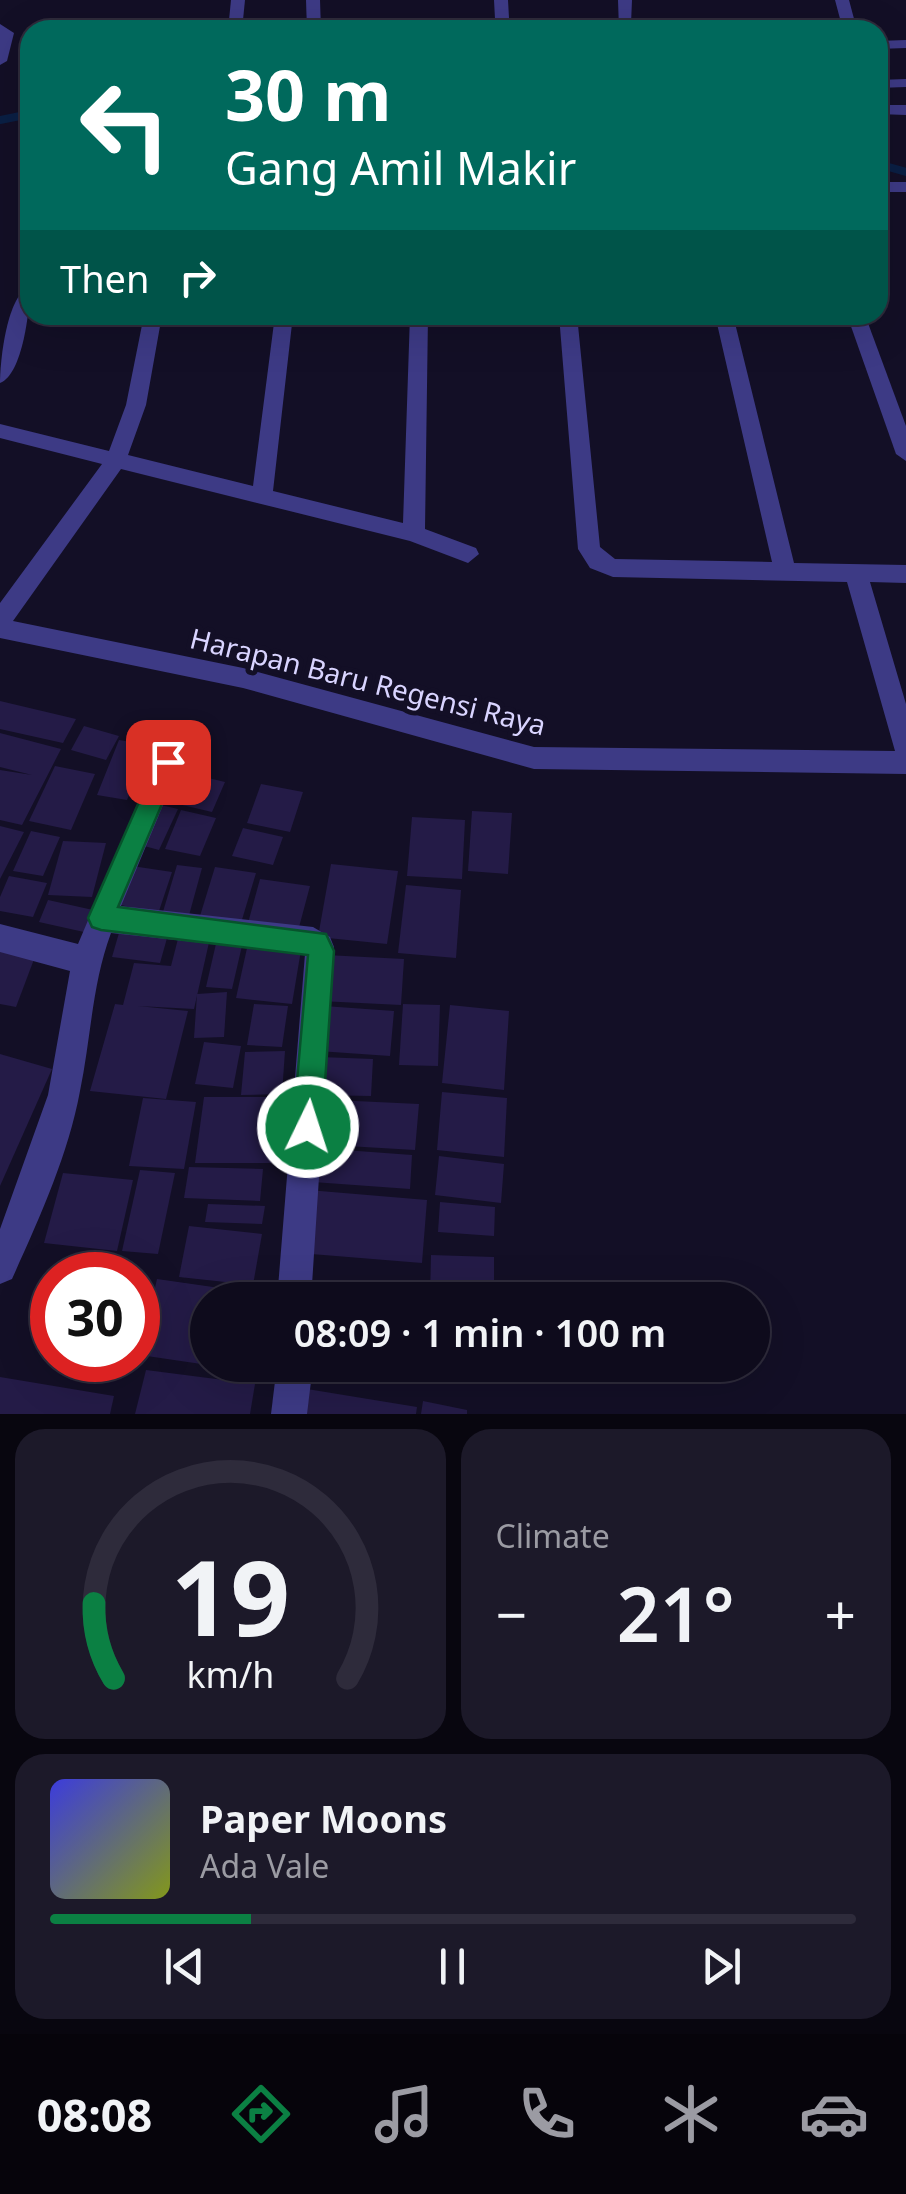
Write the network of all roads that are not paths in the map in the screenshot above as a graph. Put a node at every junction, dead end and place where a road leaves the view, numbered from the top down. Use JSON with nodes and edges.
{"nodes":[{"id":1,"x":0,"y":28,"type":"edge"},
{"id":2,"x":0,"y":61,"type":"edge"},
{"id":3,"x":20,"y":320,"type":"edge"},
{"id":4,"x":151,"y":325,"type":"edge"},
{"id":5,"x":283,"y":325,"type":"edge"},
{"id":6,"x":418,"y":325,"type":"edge"},
{"id":7,"x":569,"y":325,"type":"edge"},
{"id":8,"x":726,"y":325,"type":"edge"},
{"id":9,"x":860,"y":325,"type":"edge"},
{"id":10,"x":0,"y":376,"type":"edge"},
{"id":11,"x":0,"y":431,"type":"edge"},
{"id":12,"x":906,"y":454,"type":"edge"},
{"id":13,"x":117,"y":458,"type":"junction"},
{"id":14,"x":262,"y":496,"type":"junction"},
{"id":15,"x":414,"y":534,"type":"junction"},
{"id":16,"x":468,"y":554,"type":"dead end"},
{"id":17,"x":785,"y":571,"type":"junction"},
{"id":18,"x":856,"y":573,"type":"junction"},
{"id":19,"x":906,"y":574,"type":"edge"},
{"id":20,"x":0,"y":625,"type":"edge"},
{"id":21,"x":906,"y":748,"type":"edge"},
{"id":22,"x":168,"y":762,"type":"dead end"},
{"id":23,"x":906,"y":763,"type":"edge"},
{"id":24,"x":101,"y":918,"type":"junction"},
{"id":25,"x":0,"y":938,"type":"edge"},
{"id":26,"x":86,"y":961,"type":"junction"},
{"id":27,"x":0,"y":1268,"type":"edge"},
{"id":28,"x":295,"y":1282,"type":"edge"},
{"id":29,"x":292,"y":1382,"type":"edge"},
{"id":30,"x":289,"y":1414,"type":"edge"}],
"edges":[{"from":1,"to":2,"type":"street"},
{"from":3,"to":10,"type":"street"},
{"from":4,"to":13,"type":"street"},
{"from":5,"to":14,"type":"street"},
{"from":6,"to":15,"type":"street"},
{"from":7,"to":17,"type":"street"},
{"from":8,"to":17,"type":"street"},
{"from":9,"to":12,"type":"street"},
{"from":11,"to":13,"type":"street"},
{"from":13,"to":14,"type":"street"},
{"from":13,"to":20,"type":"street"},
{"from":14,"to":15,"type":"street"},
{"from":15,"to":16,"type":"street"},
{"from":17,"to":18,"type":"street"},
{"from":18,"to":19,"type":"street"},
{"from":18,"to":21,"type":"street"},
{"from":20,"to":23,"type":"street","name":"Harapan Baru Regensi Raya"},
{"from":22,"to":24,"type":"street"},
{"from":24,"to":26,"type":"street"},
{"from":24,"to":28,"type":"street"},
{"from":25,"to":26,"type":"street"},
{"from":26,"to":27,"type":"street"},
{"from":29,"to":30,"type":"street"}]}
